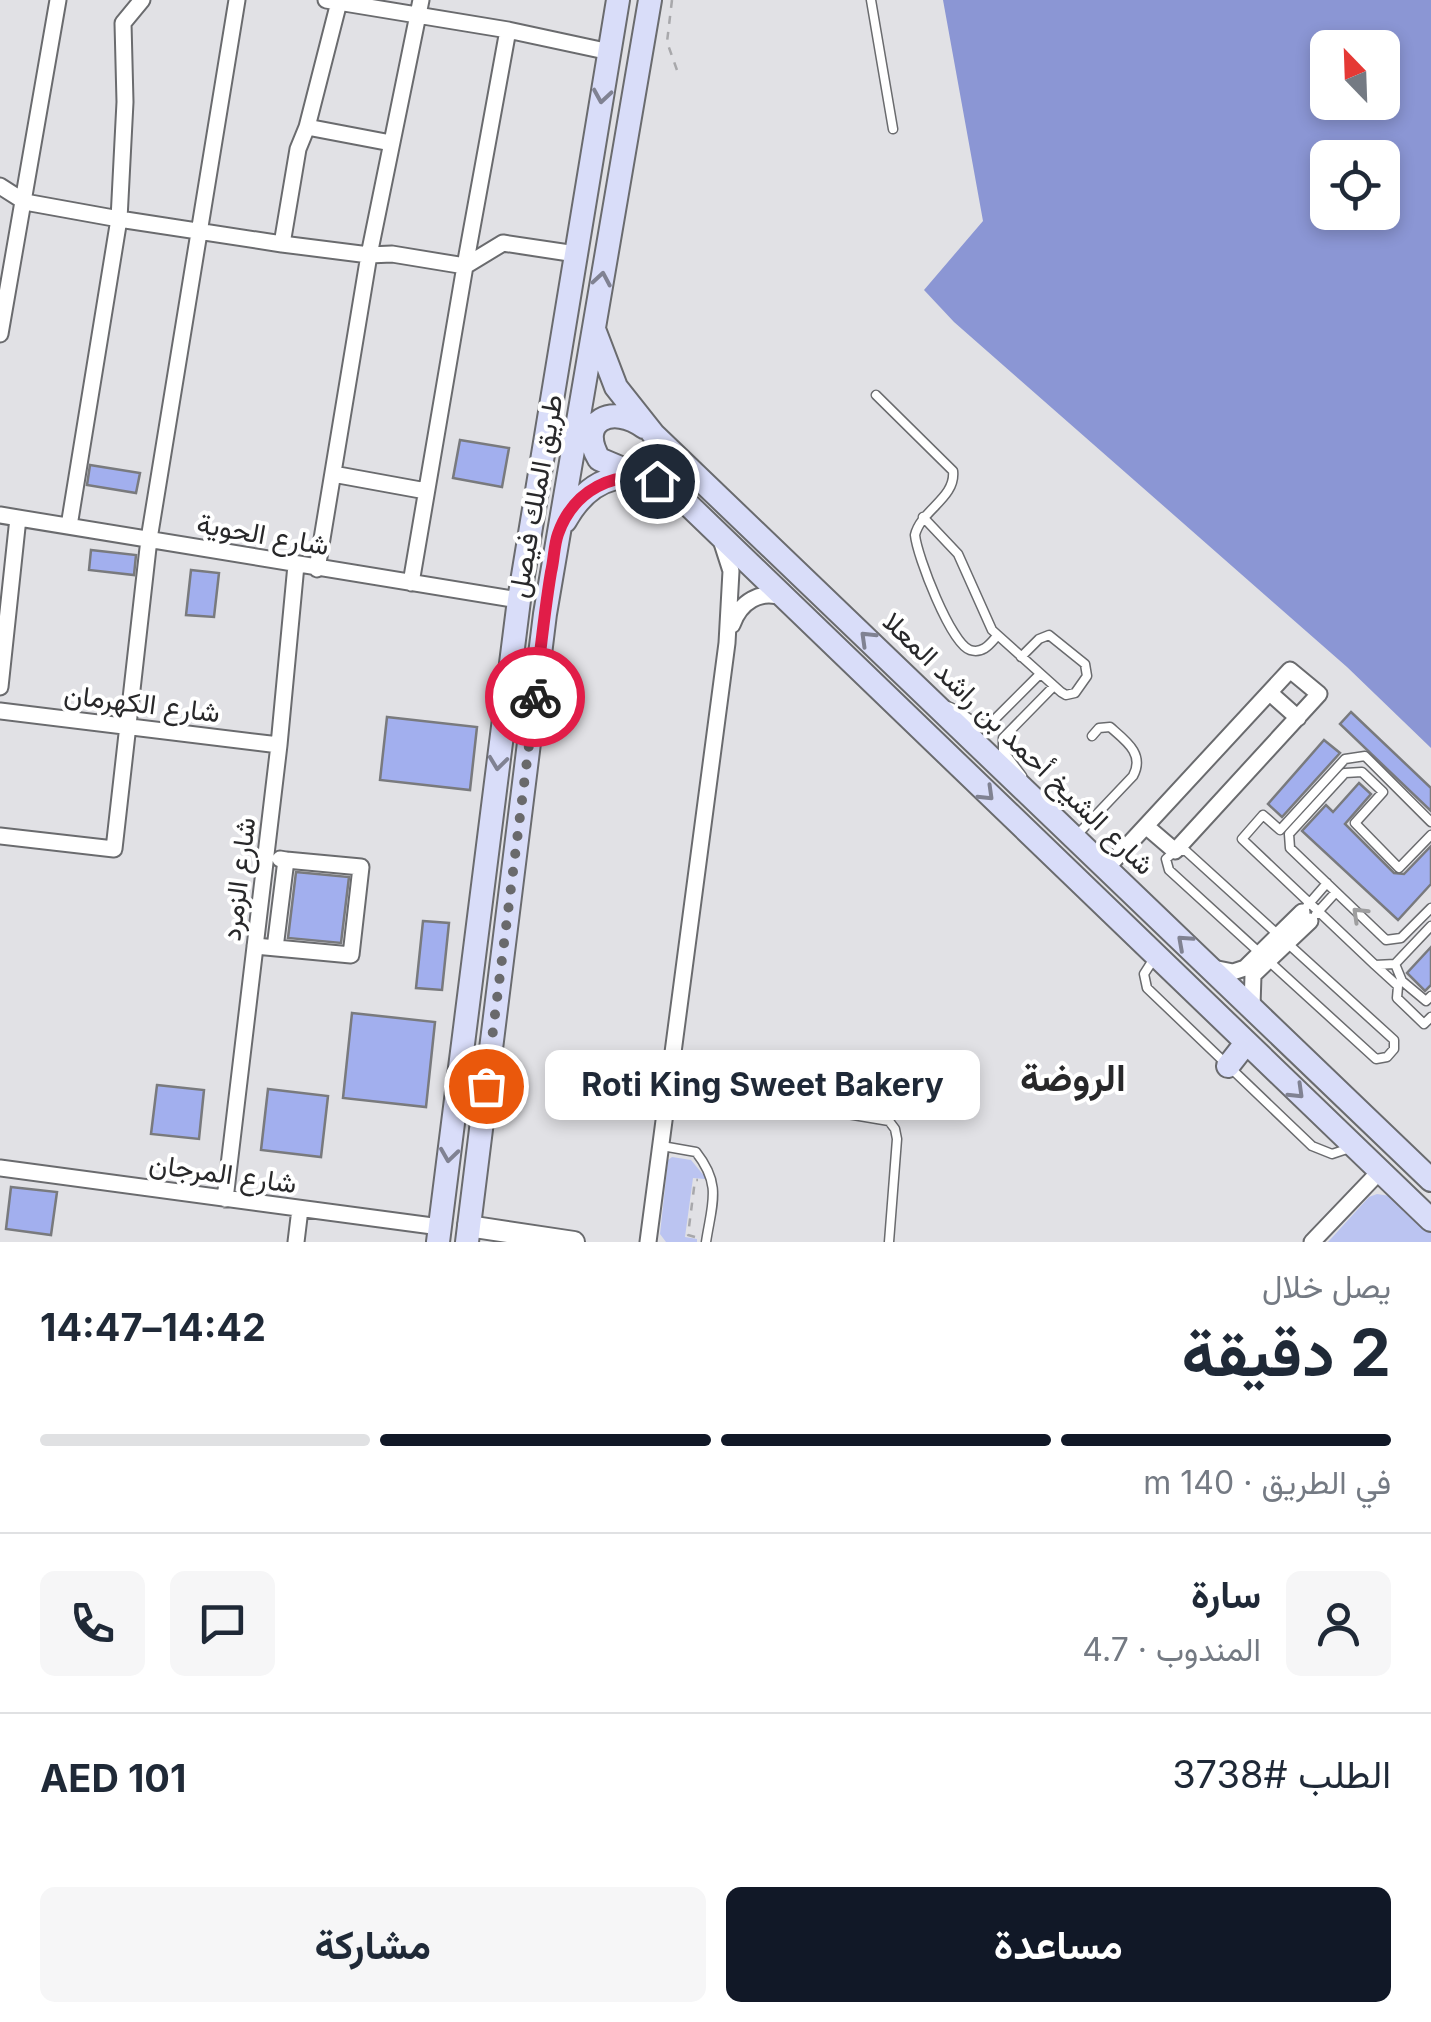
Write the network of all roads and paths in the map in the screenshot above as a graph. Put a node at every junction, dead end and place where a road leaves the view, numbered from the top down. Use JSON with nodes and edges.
{"nodes":[{"id":1,"x":58,"y":0,"type":"edge"},
{"id":2,"x":142,"y":0,"type":"edge"},
{"id":3,"x":237,"y":0,"type":"edge"},
{"id":4,"x":650,"y":0,"type":"edge"},
{"id":5,"x":672,"y":0,"type":"edge"},
{"id":6,"x":871,"y":0,"type":"edge"},
{"id":7,"x":332,"y":1,"type":"edge"},
{"id":8,"x":616,"y":3,"type":"edge"},
{"id":9,"x":419,"y":8,"type":"edge"},
{"id":10,"x":508,"y":30,"type":"junction"},
{"id":11,"x":610,"y":52,"type":"junction"},
{"id":12,"x":678,"y":73,"type":"dead end"},
{"id":13,"x":307,"y":127,"type":"junction"},
{"id":14,"x":893,"y":129,"type":"dead end"},
{"id":15,"x":390,"y":143,"type":"junction"},
{"id":16,"x":0,"y":186,"type":"edge"},
{"id":17,"x":25,"y":202,"type":"junction"},
{"id":18,"x":120,"y":218,"type":"junction"},
{"id":19,"x":199,"y":232,"type":"junction"},
{"id":20,"x":282,"y":244,"type":"junction"},
{"id":21,"x":576,"y":254,"type":"junction"},
{"id":22,"x":369,"y":255,"type":"junction"},
{"id":23,"x":465,"y":266,"type":"junction"},
{"id":24,"x":594,"y":328,"type":"junction"},
{"id":25,"x":0,"y":334,"type":"edge"},
{"id":26,"x":876,"y":395,"type":"dead end"},
{"id":27,"x":654,"y":435,"type":"junction"},
{"id":28,"x":332,"y":474,"type":"junction"},
{"id":29,"x":638,"y":475,"type":"junction"},
{"id":30,"x":426,"y":492,"type":"junction"},
{"id":31,"x":0,"y":514,"type":"edge"},
{"id":32,"x":923,"y":517,"type":"junction"},
{"id":33,"x":18,"y":518,"type":"junction"},
{"id":34,"x":69,"y":526,"type":"junction"},
{"id":35,"x":718,"y":532,"type":"junction"},
{"id":36,"x":558,"y":534,"type":"junction"},
{"id":37,"x":149,"y":539,"type":"junction"},
{"id":38,"x":296,"y":565,"type":"junction"},
{"id":39,"x":317,"y":569,"type":"junction"},
{"id":40,"x":411,"y":583,"type":"junction"},
{"id":41,"x":519,"y":600,"type":"junction"},
{"id":42,"x":789,"y":600,"type":"junction"},
{"id":43,"x":997,"y":636,"type":"junction"},
{"id":44,"x":727,"y":643,"type":"junction"},
{"id":45,"x":1021,"y":657,"type":"junction"},
{"id":46,"x":1040,"y":674,"type":"junction"},
{"id":47,"x":1054,"y":686,"type":"junction"},
{"id":48,"x":0,"y":688,"type":"edge"},
{"id":49,"x":1270,"y":693,"type":"junction"},
{"id":50,"x":938,"y":705,"type":"junction"},
{"id":51,"x":0,"y":712,"type":"edge"},
{"id":52,"x":1298,"y":718,"type":"junction"},
{"id":53,"x":127,"y":727,"type":"junction"},
{"id":54,"x":1092,"y":736,"type":"dead end"},
{"id":55,"x":279,"y":745,"type":"junction"},
{"id":56,"x":1026,"y":794,"type":"junction"},
{"id":57,"x":1431,"y":822,"type":"edge"},
{"id":58,"x":1147,"y":827,"type":"junction"},
{"id":59,"x":1431,"y":834,"type":"edge"},
{"id":60,"x":0,"y":836,"type":"edge"},
{"id":61,"x":1073,"y":840,"type":"junction"},
{"id":62,"x":1175,"y":851,"type":"junction"},
{"id":63,"x":266,"y":858,"type":"junction"},
{"id":64,"x":286,"y":860,"type":"junction"},
{"id":65,"x":1105,"y":870,"type":"junction"},
{"id":66,"x":1326,"y":883,"type":"junction"},
{"id":67,"x":1336,"y":892,"type":"junction"},
{"id":68,"x":1431,"y":908,"type":"edge"},
{"id":69,"x":1310,"y":912,"type":"junction"},
{"id":70,"x":1431,"y":926,"type":"edge"},
{"id":71,"x":1282,"y":940,"type":"junction"},
{"id":72,"x":255,"y":946,"type":"junction"},
{"id":73,"x":275,"y":948,"type":"junction"},
{"id":74,"x":1156,"y":957,"type":"junction"},
{"id":75,"x":1263,"y":958,"type":"junction"},
{"id":76,"x":1395,"y":964,"type":"junction"},
{"id":77,"x":1376,"y":965,"type":"junction"},
{"id":78,"x":1213,"y":968,"type":"junction"},
{"id":79,"x":1431,"y":996,"type":"edge"},
{"id":80,"x":1252,"y":1006,"type":"junction"},
{"id":81,"x":1431,"y":1017,"type":"edge"},
{"id":82,"x":1246,"y":1043,"type":"junction"},
{"id":83,"x":1228,"y":1066,"type":"junction"},
{"id":84,"x":668,"y":1084,"type":"junction"},
{"id":85,"x":660,"y":1146,"type":"junction"},
{"id":86,"x":1354,"y":1147,"type":"junction"},
{"id":87,"x":0,"y":1168,"type":"edge"},
{"id":88,"x":1379,"y":1172,"type":"junction"},
{"id":89,"x":1431,"y":1180,"type":"edge"},
{"id":90,"x":707,"y":1182,"type":"dead end"},
{"id":91,"x":224,"y":1199,"type":"junction"},
{"id":92,"x":300,"y":1208,"type":"junction"},
{"id":93,"x":1431,"y":1220,"type":"edge"},
{"id":94,"x":468,"y":1234,"type":"edge"},
{"id":95,"x":439,"y":1235,"type":"edge"},
{"id":96,"x":703,"y":1240,"type":"edge"},
{"id":97,"x":296,"y":1242,"type":"edge"},
{"id":98,"x":574,"y":1242,"type":"edge"},
{"id":99,"x":648,"y":1242,"type":"edge"},
{"id":100,"x":889,"y":1242,"type":"edge"},
{"id":101,"x":1312,"y":1242,"type":"edge"}],
"edges":[{"from":1,"to":17,"type":"street"},
{"from":2,"to":18,"type":"street"},
{"from":3,"to":19,"type":"street"},
{"from":24,"to":4,"type":"main road","name":"طريق الملك فيصل","one_way":true},
{"from":5,"to":12,"type":"path"},
{"from":6,"to":14,"type":"lane"},
{"from":7,"to":9,"type":"street"},
{"from":7,"to":13,"type":"street"},
{"from":8,"to":11,"type":"main road","name":"طريق الملك فيصل"},
{"from":9,"to":10,"type":"street"},
{"from":9,"to":15,"type":"street"},
{"from":10,"to":11,"type":"street"},
{"from":10,"to":23,"type":"street"},
{"from":11,"to":21,"type":"main road","name":"طريق الملك فيصل","one_way":true},
{"from":13,"to":15,"type":"street"},
{"from":13,"to":20,"type":"street"},
{"from":15,"to":22,"type":"street"},
{"from":16,"to":17,"type":"street"},
{"from":17,"to":18,"type":"street"},
{"from":17,"to":25,"type":"street"},
{"from":18,"to":19,"type":"street"},
{"from":18,"to":34,"type":"street"},
{"from":19,"to":20,"type":"street"},
{"from":19,"to":37,"type":"street"},
{"from":20,"to":22,"type":"street"},
{"from":21,"to":23,"type":"street"},
{"from":21,"to":41,"type":"main road","name":"طريق الملك فيصل"},
{"from":22,"to":23,"type":"street"},
{"from":22,"to":28,"type":"street"},
{"from":23,"to":30,"type":"street"},
{"from":24,"to":27,"type":"main road","name":"شارع الشيخ أحمد بن راشد المعلا"},
{"from":24,"to":36,"type":"main road","name":"طريق الملك فيصل"},
{"from":26,"to":32,"type":"lane"},
{"from":27,"to":29,"type":"main road","name":"شارع الشيخ أحمد بن راشد المعلا"},
{"from":50,"to":27,"type":"main road","name":"شارع الشيخ أحمد بن راشد المعلا","one_way":true},
{"from":28,"to":30,"type":"street"},
{"from":28,"to":39,"type":"street"},
{"from":29,"to":35,"type":"main road","name":"شارع الشيخ أحمد بن راشد المعلا"},
{"from":29,"to":36,"type":"main road"},
{"from":30,"to":40,"type":"street"},
{"from":31,"to":33,"type":"street","name":"شارع الحوية"},
{"from":32,"to":43,"type":"lane"},
{"from":32,"to":43,"type":"lane"},
{"from":33,"to":34,"type":"street","name":"شارع الحوية"},
{"from":33,"to":48,"type":"street"},
{"from":34,"to":37,"type":"street","name":"شارع الحوية"},
{"from":35,"to":42,"type":"main road","name":"شارع الشيخ أحمد بن راشد المعلا"},
{"from":35,"to":44,"type":"street"},
{"from":36,"to":94,"type":"main road","name":"طريق الملك فيصل"},
{"from":37,"to":38,"type":"street","name":"شارع الحوية"},
{"from":37,"to":53,"type":"street"},
{"from":38,"to":39,"type":"street","name":"شارع الحوية"},
{"from":38,"to":55,"type":"street","name":"شارع الزمرد"},
{"from":39,"to":40,"type":"street","name":"شارع الحوية"},
{"from":40,"to":41,"type":"street","name":"شارع الحوية"},
{"from":41,"to":95,"type":"main road","name":"طريق الملك فيصل","one_way":true},
{"from":42,"to":44,"type":"street"},
{"from":42,"to":74,"type":"main road","name":"شارع الشيخ أحمد بن راشد المعلا","one_way":true},
{"from":43,"to":45,"type":"lane"},
{"from":44,"to":84,"type":"street"},
{"from":45,"to":46,"type":"lane"},
{"from":45,"to":47,"type":"lane"},
{"from":46,"to":47,"type":"lane"},
{"from":46,"to":50,"type":"lane"},
{"from":47,"to":56,"type":"lane"},
{"from":49,"to":52,"type":"street"},
{"from":49,"to":52,"type":"street"},
{"from":49,"to":58,"type":"street"},
{"from":50,"to":56,"type":"main road","name":"شارع الشيخ أحمد بن راشد المعلا"},
{"from":51,"to":53,"type":"street","name":"شارع الكهرمان"},
{"from":52,"to":62,"type":"street"},
{"from":53,"to":55,"type":"street","name":"شارع الكهرمان"},
{"from":53,"to":60,"type":"street"},
{"from":54,"to":61,"type":"lane"},
{"from":55,"to":63,"type":"street","name":"شارع الزمرد"},
{"from":56,"to":61,"type":"main road","name":"شارع الشيخ أحمد بن راشد المعلا"},
{"from":57,"to":69,"type":"lane"},
{"from":58,"to":62,"type":"street"},
{"from":58,"to":65,"type":"street"},
{"from":59,"to":66,"type":"lane"},
{"from":61,"to":65,"type":"main road","name":"شارع الشيخ أحمد بن راشد المعلا"},
{"from":62,"to":71,"type":"lane"},
{"from":62,"to":75,"type":"lane"},
{"from":63,"to":64,"type":"street"},
{"from":63,"to":72,"type":"street","name":"شارع الزمرد"},
{"from":64,"to":73,"type":"street"},
{"from":64,"to":73,"type":"street"},
{"from":78,"to":65,"type":"main road","name":"شارع الشيخ أحمد بن راشد المعلا","one_way":true},
{"from":66,"to":67,"type":"lane"},
{"from":66,"to":69,"type":"lane"},
{"from":68,"to":67,"type":"lane","one_way":true},
{"from":67,"to":69,"type":"lane"},
{"from":69,"to":71,"type":"street"},
{"from":69,"to":77,"type":"lane"},
{"from":70,"to":76,"type":"lane"},
{"from":71,"to":75,"type":"street"},
{"from":71,"to":75,"type":"lane"},
{"from":72,"to":73,"type":"street"},
{"from":72,"to":91,"type":"street","name":"شارع الزمرد"},
{"from":74,"to":82,"type":"main road","name":"شارع الشيخ أحمد بن راشد المعلا"},
{"from":74,"to":83,"type":"lane"},
{"from":75,"to":78,"type":"street"},
{"from":75,"to":80,"type":"street"},
{"from":76,"to":77,"type":"lane"},
{"from":76,"to":79,"type":"lane"},
{"from":77,"to":81,"type":"lane"},
{"from":78,"to":80,"type":"main road","name":"شارع الشيخ أحمد بن راشد المعلا"},
{"from":80,"to":89,"type":"main road","name":"شارع الشيخ أحمد بن راشد المعلا"},
{"from":82,"to":83,"type":"main road"},
{"from":82,"to":86,"type":"main road","name":"شارع الشيخ أحمد بن راشد المعلا","one_way":true},
{"from":83,"to":86,"type":"lane"},
{"from":84,"to":85,"type":"street"},
{"from":84,"to":100,"type":"lane"},
{"from":85,"to":96,"type":"lane"},
{"from":85,"to":99,"type":"street"},
{"from":86,"to":88,"type":"main road","name":"شارع الشيخ أحمد بن راشد المعلا"},
{"from":87,"to":91,"type":"street","name":"شارع المرجان"},
{"from":88,"to":93,"type":"main road","name":"شارع الشيخ أحمد بن راشد المعلا"},
{"from":88,"to":101,"type":"street"},
{"from":90,"to":96,"type":"path"},
{"from":91,"to":92,"type":"street","name":"شارع المرجان"},
{"from":92,"to":95,"type":"street","name":"شارع المرجان"},
{"from":92,"to":97,"type":"street"},
{"from":94,"to":98,"type":"street"}]}
